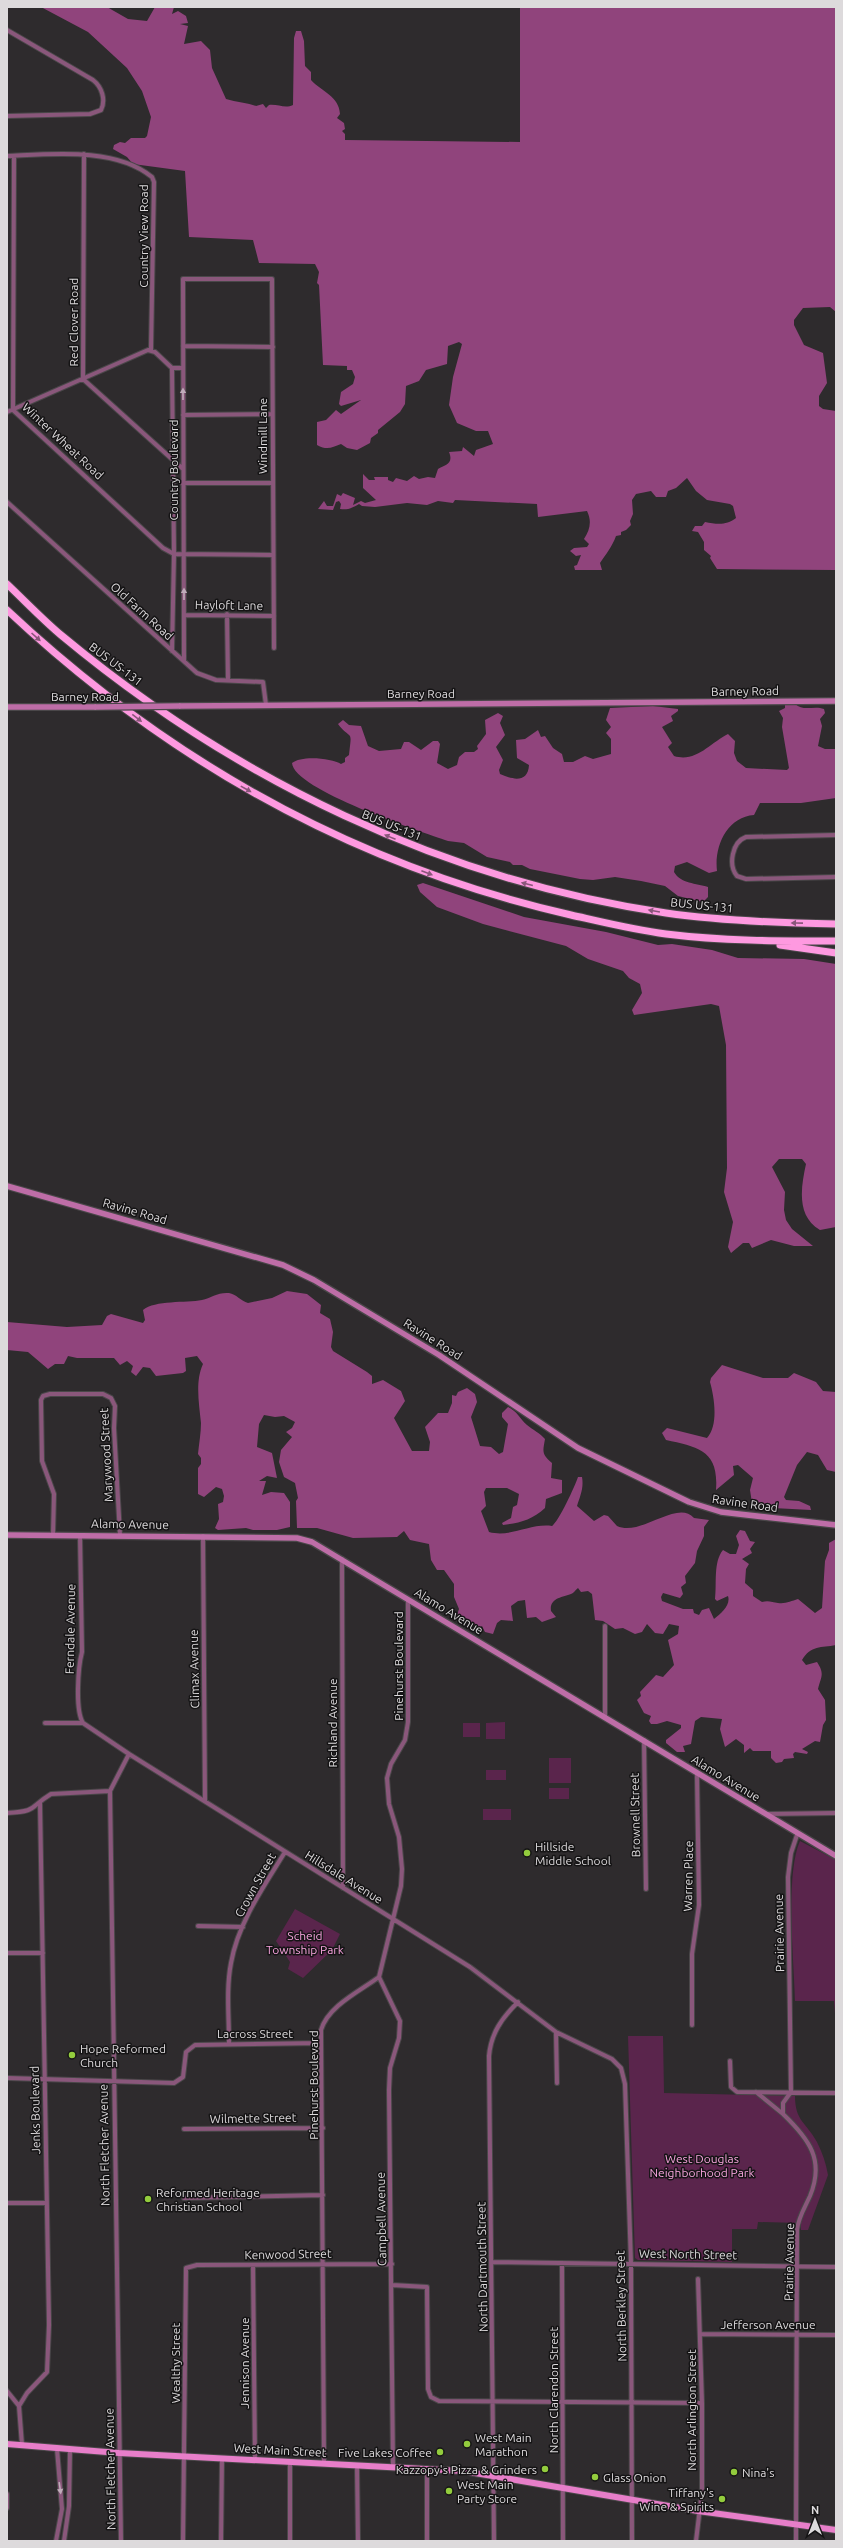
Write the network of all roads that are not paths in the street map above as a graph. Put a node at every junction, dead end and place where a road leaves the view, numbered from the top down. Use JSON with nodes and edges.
{"nodes":[{"id":1,"x":7,"y":30,"type":"edge"},
{"id":2,"x":7,"y":116,"type":"edge"},
{"id":3,"x":84,"y":154,"type":"junction"},
{"id":4,"x":7,"y":156,"type":"edge"},
{"id":5,"x":14,"y":156,"type":"junction"},
{"id":6,"x":272,"y":279,"type":"joint"},
{"id":7,"x":183,"y":346,"type":"junction"},
{"id":8,"x":273,"y":347,"type":"junction"},
{"id":9,"x":152,"y":350,"type":"junction"},
{"id":10,"x":172,"y":368,"type":"junction"},
{"id":11,"x":183,"y":368,"type":"junction"},
{"id":12,"x":83,"y":379,"type":"junction"},
{"id":13,"x":13,"y":410,"type":"junction"},
{"id":14,"x":7,"y":412,"type":"edge"},
{"id":15,"x":272,"y":414,"type":"junction"},
{"id":16,"x":183,"y":415,"type":"junction"},
{"id":17,"x":173,"y":460,"type":"junction"},
{"id":18,"x":183,"y":469,"type":"junction"},
{"id":19,"x":272,"y":483,"type":"junction"},
{"id":20,"x":182,"y":484,"type":"junction"},
{"id":21,"x":7,"y":502,"type":"edge"},
{"id":22,"x":174,"y":554,"type":"junction"},
{"id":23,"x":184,"y":554,"type":"junction"},
{"id":24,"x":273,"y":555,"type":"junction"},
{"id":25,"x":7,"y":584,"type":"edge"},
{"id":26,"x":274,"y":592,"type":"joint"},
{"id":27,"x":7,"y":610,"type":"edge"},
{"id":28,"x":184,"y":614,"type":"junction"},
{"id":29,"x":227,"y":614,"type":"junction"},
{"id":30,"x":274,"y":616,"type":"junction"},
{"id":31,"x":274,"y":648,"type":"dead end"},
{"id":32,"x":172,"y":651,"type":"junction"},
{"id":33,"x":184,"y":661,"type":"junction"},
{"id":34,"x":228,"y":680,"type":"junction"},
{"id":35,"x":836,"y":701,"type":"edge"},
{"id":36,"x":266,"y":705,"type":"junction"},
{"id":37,"x":7,"y":707,"type":"edge"},
{"id":38,"x":836,"y":835,"type":"edge"},
{"id":39,"x":836,"y":877,"type":"edge"},
{"id":40,"x":836,"y":924,"type":"edge"},
{"id":41,"x":756,"y":941,"type":"junction"},
{"id":42,"x":836,"y":941,"type":"edge"},
{"id":43,"x":836,"y":953,"type":"edge"},
{"id":44,"x":7,"y":1186,"type":"edge"},
{"id":45,"x":836,"y":1525,"type":"edge"},
{"id":46,"x":7,"y":1535,"type":"edge"},
{"id":47,"x":53,"y":1535,"type":"junction"},
{"id":48,"x":80,"y":1535,"type":"junction"},
{"id":49,"x":120,"y":1535,"type":"junction"},
{"id":50,"x":203,"y":1536,"type":"junction"},
{"id":51,"x":342,"y":1559,"type":"junction"},
{"id":52,"x":408,"y":1600,"type":"junction"},
{"id":53,"x":605,"y":1626,"type":"dead end"},
{"id":54,"x":605,"y":1717,"type":"junction"},
{"id":55,"x":45,"y":1723,"type":"dead end"},
{"id":56,"x":83,"y":1723,"type":"junction"},
{"id":57,"x":644,"y":1740,"type":"junction"},
{"id":58,"x":129,"y":1754,"type":"junction"},
{"id":59,"x":697,"y":1774,"type":"junction"},
{"id":60,"x":110,"y":1791,"type":"junction"},
{"id":61,"x":205,"y":1800,"type":"junction"},
{"id":62,"x":40,"y":1803,"type":"junction"},
{"id":63,"x":7,"y":1812,"type":"edge"},
{"id":64,"x":765,"y":1814,"type":"junction"},
{"id":65,"x":836,"y":1814,"type":"edge"},
{"id":66,"x":797,"y":1835,"type":"junction"},
{"id":67,"x":285,"y":1852,"type":"junction"},
{"id":68,"x":836,"y":1856,"type":"edge"},
{"id":69,"x":343,"y":1888,"type":"junction"},
{"id":70,"x":646,"y":1889,"type":"dead end"},
{"id":71,"x":393,"y":1919,"type":"junction"},
{"id":72,"x":198,"y":1926,"type":"dead end"},
{"id":73,"x":243,"y":1927,"type":"junction"},
{"id":74,"x":7,"y":1952,"type":"edge"},
{"id":75,"x":43,"y":1953,"type":"junction"},
{"id":76,"x":379,"y":1977,"type":"junction"},
{"id":77,"x":518,"y":2002,"type":"junction"},
{"id":78,"x":692,"y":2025,"type":"dead end"},
{"id":79,"x":556,"y":2032,"type":"junction"},
{"id":80,"x":229,"y":2043,"type":"junction"},
{"id":81,"x":320,"y":2043,"type":"junction"},
{"id":82,"x":730,"y":2061,"type":"dead end"},
{"id":83,"x":623,"y":2071,"type":"joint"},
{"id":84,"x":7,"y":2078,"type":"edge"},
{"id":85,"x":44,"y":2079,"type":"junction"},
{"id":86,"x":113,"y":2082,"type":"junction"},
{"id":87,"x":557,"y":2083,"type":"dead end"},
{"id":88,"x":756,"y":2092,"type":"junction"},
{"id":89,"x":791,"y":2092,"type":"junction"},
{"id":90,"x":836,"y":2093,"type":"edge"},
{"id":91,"x":783,"y":2114,"type":"junction"},
{"id":92,"x":322,"y":2128,"type":"junction"},
{"id":93,"x":184,"y":2129,"type":"dead end"},
{"id":94,"x":322,"y":2195,"type":"junction"},
{"id":95,"x":184,"y":2198,"type":"dead end"},
{"id":96,"x":7,"y":2203,"type":"edge"},
{"id":97,"x":46,"y":2203,"type":"junction"},
{"id":98,"x":491,"y":2262,"type":"junction"},
{"id":99,"x":322,"y":2263,"type":"junction"},
{"id":100,"x":562,"y":2263,"type":"junction"},
{"id":101,"x":630,"y":2263,"type":"junction"},
{"id":102,"x":392,"y":2264,"type":"junction"},
{"id":103,"x":253,"y":2265,"type":"junction"},
{"id":104,"x":797,"y":2266,"type":"junction"},
{"id":105,"x":836,"y":2267,"type":"edge"},
{"id":106,"x":185,"y":2270,"type":"joint"},
{"id":107,"x":698,"y":2279,"type":"dead end"},
{"id":108,"x":392,"y":2284,"type":"junction"},
{"id":109,"x":701,"y":2334,"type":"junction"},
{"id":110,"x":798,"y":2335,"type":"junction"},
{"id":111,"x":836,"y":2335,"type":"edge"},
{"id":112,"x":7,"y":2391,"type":"edge"},
{"id":113,"x":494,"y":2402,"type":"junction"},
{"id":114,"x":564,"y":2403,"type":"junction"},
{"id":115,"x":633,"y":2403,"type":"junction"},
{"id":116,"x":702,"y":2403,"type":"junction"},
{"id":117,"x":19,"y":2406,"type":"junction"},
{"id":118,"x":7,"y":2444,"type":"edge"},
{"id":119,"x":22,"y":2445,"type":"junction"},
{"id":120,"x":57,"y":2449,"type":"junction"},
{"id":121,"x":70,"y":2450,"type":"junction"},
{"id":122,"x":119,"y":2453,"type":"junction"},
{"id":123,"x":185,"y":2457,"type":"junction"},
{"id":124,"x":222,"y":2458,"type":"junction"},
{"id":125,"x":255,"y":2460,"type":"junction"},
{"id":126,"x":290,"y":2462,"type":"junction"},
{"id":127,"x":324,"y":2463,"type":"junction"},
{"id":128,"x":358,"y":2465,"type":"junction"},
{"id":129,"x":393,"y":2467,"type":"junction"},
{"id":130,"x":427,"y":2469,"type":"junction"},
{"id":131,"x":494,"y":2476,"type":"junction"},
{"id":132,"x":563,"y":2488,"type":"junction"},
{"id":133,"x":8,"y":2494,"type":"edge"},
{"id":134,"x":633,"y":2499,"type":"junction"},
{"id":135,"x":8,"y":2508,"type":"edge"},
{"id":136,"x":698,"y":2511,"type":"junction"},
{"id":137,"x":797,"y":2524,"type":"junction"},
{"id":138,"x":836,"y":2530,"type":"edge"},
{"id":139,"x":56,"y":2541,"type":"edge"},
{"id":140,"x":64,"y":2541,"type":"edge"},
{"id":141,"x":121,"y":2541,"type":"edge"},
{"id":142,"x":183,"y":2541,"type":"edge"},
{"id":143,"x":221,"y":2541,"type":"edge"},
{"id":144,"x":290,"y":2541,"type":"edge"},
{"id":145,"x":358,"y":2541,"type":"edge"},
{"id":146,"x":428,"y":2541,"type":"edge"},
{"id":147,"x":494,"y":2541,"type":"edge"},
{"id":148,"x":563,"y":2541,"type":"edge"},
{"id":149,"x":632,"y":2541,"type":"edge"},
{"id":150,"x":696,"y":2541,"type":"edge"},
{"id":151,"x":796,"y":2541,"type":"edge"}],
"edges":[{"from":1,"to":2,"type":"street"},
{"from":3,"to":5,"type":"street","name":"Country View Road"},
{"from":3,"to":9,"type":"street","name":"Country View Road"},
{"from":3,"to":12,"type":"street","name":"Red Clover Road"},
{"from":4,"to":5,"type":"street","name":"Country View Road"},
{"from":5,"to":13,"type":"street","name":"Winter Wheat Road"},
{"from":6,"to":7,"type":"street","name":"Country Boulevard"},
{"from":6,"to":8,"type":"street","name":"Windmill Lane"},
{"from":7,"to":8,"type":"street"},
{"from":7,"to":11,"type":"street","name":"Country Boulevard"},
{"from":8,"to":15,"type":"street","name":"Windmill Lane"},
{"from":9,"to":10,"type":"street"},
{"from":9,"to":12,"type":"street"},
{"from":10,"to":11,"type":"street"},
{"from":10,"to":17,"type":"street","name":"Country Boulevard"},
{"from":16,"to":11,"type":"street","name":"Country Boulevard","one_way":true},
{"from":12,"to":13,"type":"street"},
{"from":12,"to":17,"type":"street","name":"Red Clover Road"},
{"from":13,"to":14,"type":"street"},
{"from":13,"to":22,"type":"street","name":"Winter Wheat Road"},
{"from":15,"to":16,"type":"street"},
{"from":15,"to":19,"type":"street","name":"Windmill Lane"},
{"from":16,"to":18,"type":"street","name":"Country Boulevard"},
{"from":17,"to":18,"type":"street","name":"Red Clover Road"},
{"from":17,"to":22,"type":"street","name":"Country Boulevard"},
{"from":18,"to":20,"type":"street","name":"Country Boulevard"},
{"from":19,"to":20,"type":"street"},
{"from":19,"to":24,"type":"street","name":"Windmill Lane"},
{"from":20,"to":23,"type":"street","name":"Country Boulevard"},
{"from":21,"to":32,"type":"street","name":"Old Farm Road"},
{"from":22,"to":23,"type":"street"},
{"from":22,"to":32,"type":"street","name":"Country Boulevard"},
{"from":23,"to":24,"type":"street"},
{"from":28,"to":23,"type":"street","name":"Country Boulevard","one_way":true},
{"from":24,"to":26,"type":"street","name":"Windmill Lane"},
{"from":40,"to":25,"type":"highway","name":"BUS US-131","one_way":true},
{"from":26,"to":30,"type":"street","name":"Hayloft Lane"},
{"from":27,"to":41,"type":"highway","one_way":true},
{"from":28,"to":29,"type":"street","name":"Hayloft Lane"},
{"from":28,"to":33,"type":"street","name":"Country Boulevard"},
{"from":29,"to":30,"type":"street","name":"Hayloft Lane"},
{"from":29,"to":34,"type":"street"},
{"from":30,"to":31,"type":"street"},
{"from":32,"to":33,"type":"street","name":"Old Farm Road"},
{"from":33,"to":34,"type":"street","name":"Old Farm Road"},
{"from":34,"to":36,"type":"street","name":"Old Farm Road"},
{"from":35,"to":36,"type":"street","name":"Barney Road"},
{"from":36,"to":37,"type":"street","name":"Barney Road","bridge":true},
{"from":38,"to":39,"type":"street"},
{"from":41,"to":42,"type":"highway"},
{"from":41,"to":43,"type":"highway"},
{"from":44,"to":45,"type":"street","name":"Ravine Road"},
{"from":46,"to":47,"type":"street","name":"Alamo Avenue"},
{"from":47,"to":48,"type":"street","name":"Alamo Avenue"},
{"from":47,"to":49,"type":"street","name":"Marywood Street"},
{"from":48,"to":49,"type":"street","name":"Alamo Avenue"},
{"from":48,"to":56,"type":"street","name":"Ferndale Avenue"},
{"from":49,"to":50,"type":"street","name":"Alamo Avenue"},
{"from":50,"to":51,"type":"street","name":"Alamo Avenue"},
{"from":50,"to":61,"type":"street","name":"Climax Avenue"},
{"from":51,"to":52,"type":"street","name":"Alamo Avenue"},
{"from":51,"to":69,"type":"street","name":"Richland Avenue"},
{"from":52,"to":54,"type":"street","name":"Alamo Avenue"},
{"from":52,"to":71,"type":"street","name":"Pinehurst Boulevard"},
{"from":53,"to":54,"type":"street"},
{"from":54,"to":57,"type":"street","name":"Alamo Avenue"},
{"from":55,"to":56,"type":"street"},
{"from":56,"to":58,"type":"street","name":"Hillsdale Avenue"},
{"from":57,"to":59,"type":"street","name":"Alamo Avenue"},
{"from":57,"to":70,"type":"street","name":"Brownell Street"},
{"from":58,"to":60,"type":"street","name":"North Fletcher Avenue"},
{"from":58,"to":61,"type":"street","name":"Hillsdale Avenue"},
{"from":59,"to":64,"type":"street","name":"Alamo Avenue"},
{"from":59,"to":78,"type":"street","name":"Warren Place"},
{"from":60,"to":62,"type":"street"},
{"from":60,"to":86,"type":"street","name":"North Fletcher Avenue"},
{"from":61,"to":67,"type":"street","name":"Hillsdale Avenue"},
{"from":62,"to":63,"type":"street"},
{"from":62,"to":75,"type":"street","name":"Jenks Boulevard"},
{"from":64,"to":65,"type":"street"},
{"from":64,"to":66,"type":"street","name":"Alamo Avenue"},
{"from":66,"to":68,"type":"street","name":"Alamo Avenue"},
{"from":66,"to":89,"type":"street","name":"Prairie Avenue"},
{"from":67,"to":69,"type":"street","name":"Hillsdale Avenue"},
{"from":67,"to":73,"type":"street","name":"Crown Street"},
{"from":69,"to":71,"type":"street","name":"Hillsdale Avenue"},
{"from":71,"to":76,"type":"street","name":"Pinehurst Boulevard"},
{"from":71,"to":77,"type":"street","name":"Hillsdale Avenue"},
{"from":72,"to":73,"type":"street","name":"Crown Street"},
{"from":73,"to":80,"type":"street","name":"Crown Street"},
{"from":74,"to":75,"type":"street"},
{"from":75,"to":85,"type":"street","name":"Jenks Boulevard"},
{"from":76,"to":81,"type":"street","name":"Pinehurst Boulevard"},
{"from":76,"to":102,"type":"street","name":"Campbell Avenue"},
{"from":77,"to":79,"type":"street","name":"Hillsdale Avenue"},
{"from":77,"to":98,"type":"street","name":"North Dartmouth Street"},
{"from":79,"to":83,"type":"street","name":"Hillsdale Avenue"},
{"from":79,"to":87,"type":"street"},
{"from":80,"to":81,"type":"street","name":"Lacross Street"},
{"from":80,"to":86,"type":"street","name":"Lacross Street"},
{"from":81,"to":92,"type":"street","name":"Pinehurst Boulevard"},
{"from":82,"to":88,"type":"street"},
{"from":83,"to":101,"type":"street","name":"North Berkley Street"},
{"from":84,"to":85,"type":"street"},
{"from":85,"to":86,"type":"street"},
{"from":85,"to":97,"type":"street","name":"Jenks Boulevard"},
{"from":86,"to":122,"type":"street","name":"North Fletcher Avenue"},
{"from":88,"to":89,"type":"street"},
{"from":88,"to":91,"type":"street"},
{"from":89,"to":90,"type":"street"},
{"from":89,"to":91,"type":"street","name":"Prairie Avenue"},
{"from":91,"to":104,"type":"street","name":"Prairie Avenue"},
{"from":92,"to":93,"type":"street","name":"Wilmette Street"},
{"from":92,"to":94,"type":"street","name":"Pinehurst Boulevard"},
{"from":94,"to":95,"type":"street"},
{"from":94,"to":99,"type":"street","name":"Pinehurst Boulevard"},
{"from":96,"to":97,"type":"street"},
{"from":97,"to":117,"type":"street","name":"Jenks Boulevard"},
{"from":98,"to":100,"type":"street","name":"West North Street"},
{"from":98,"to":113,"type":"street","name":"North Dartmouth Street"},
{"from":99,"to":102,"type":"street","name":"Kenwood Street"},
{"from":99,"to":103,"type":"street","name":"Kenwood Street"},
{"from":99,"to":127,"type":"street","name":"Pinehurst Boulevard"},
{"from":100,"to":101,"type":"street","name":"West North Street"},
{"from":100,"to":114,"type":"street","name":"North Clarendon Street"},
{"from":101,"to":104,"type":"street","name":"West North Street"},
{"from":101,"to":115,"type":"street","name":"North Berkley Street"},
{"from":102,"to":108,"type":"street","name":"Campbell Avenue"},
{"from":103,"to":106,"type":"street","name":"Kenwood Street"},
{"from":103,"to":125,"type":"street","name":"Jennison Avenue"},
{"from":104,"to":105,"type":"street","name":"West North Street"},
{"from":104,"to":110,"type":"street","name":"Prairie Avenue"},
{"from":106,"to":123,"type":"street","name":"Wealthy Street"},
{"from":107,"to":109,"type":"street","name":"North Arlington Street"},
{"from":108,"to":113,"type":"street"},
{"from":108,"to":129,"type":"street","name":"Campbell Avenue"},
{"from":109,"to":110,"type":"street","name":"Jefferson Avenue"},
{"from":109,"to":116,"type":"street","name":"North Arlington Street"},
{"from":110,"to":111,"type":"street","name":"Jefferson Avenue"},
{"from":110,"to":137,"type":"street","name":"Prairie Avenue"},
{"from":112,"to":117,"type":"street"},
{"from":113,"to":114,"type":"street"},
{"from":113,"to":131,"type":"street","name":"North Dartmouth Street"},
{"from":114,"to":115,"type":"street"},
{"from":114,"to":132,"type":"street","name":"North Clarendon Street"},
{"from":115,"to":116,"type":"street"},
{"from":115,"to":134,"type":"street","name":"North Berkley Street"},
{"from":116,"to":136,"type":"street","name":"North Arlington Street"},
{"from":117,"to":119,"type":"street"},
{"from":118,"to":119,"type":"main road","name":"West Main Street"},
{"from":119,"to":120,"type":"main road","name":"West Main Street"},
{"from":120,"to":121,"type":"main road","name":"West Main Street"},
{"from":120,"to":139,"type":"street","one_way":true},
{"from":121,"to":122,"type":"main road","name":"West Main Street"},
{"from":121,"to":140,"type":"street"},
{"from":122,"to":123,"type":"main road","name":"West Main Street"},
{"from":122,"to":141,"type":"street","name":"North Fletcher Avenue"},
{"from":123,"to":124,"type":"main road","name":"West Main Street"},
{"from":123,"to":142,"type":"street","name":"Wealthy Street"},
{"from":124,"to":125,"type":"main road","name":"West Main Street"},
{"from":124,"to":143,"type":"street"},
{"from":125,"to":126,"type":"main road","name":"West Main Street"},
{"from":126,"to":127,"type":"main road","name":"West Main Street"},
{"from":126,"to":144,"type":"street"},
{"from":127,"to":128,"type":"main road","name":"West Main Street"},
{"from":128,"to":129,"type":"main road","name":"West Main Street"},
{"from":128,"to":145,"type":"street"},
{"from":129,"to":130,"type":"main road","name":"West Main Street"},
{"from":130,"to":131,"type":"main road","name":"West Main Street"},
{"from":130,"to":146,"type":"street"},
{"from":131,"to":132,"type":"main road","name":"West Main Street"},
{"from":131,"to":147,"type":"street","name":"North Dartmouth Street"},
{"from":132,"to":134,"type":"main road","name":"West Main Street"},
{"from":132,"to":148,"type":"street","name":"North Clarendon Street"},
{"from":133,"to":135,"type":"street"},
{"from":134,"to":136,"type":"main road","name":"West Main Street"},
{"from":134,"to":149,"type":"street","name":"North Berkley Street"},
{"from":136,"to":137,"type":"main road","name":"West Main Street"},
{"from":136,"to":150,"type":"street","name":"North Arlington Street"},
{"from":137,"to":138,"type":"main road","name":"West Main Street"},
{"from":137,"to":151,"type":"street","name":"Prairie Avenue"}]}
